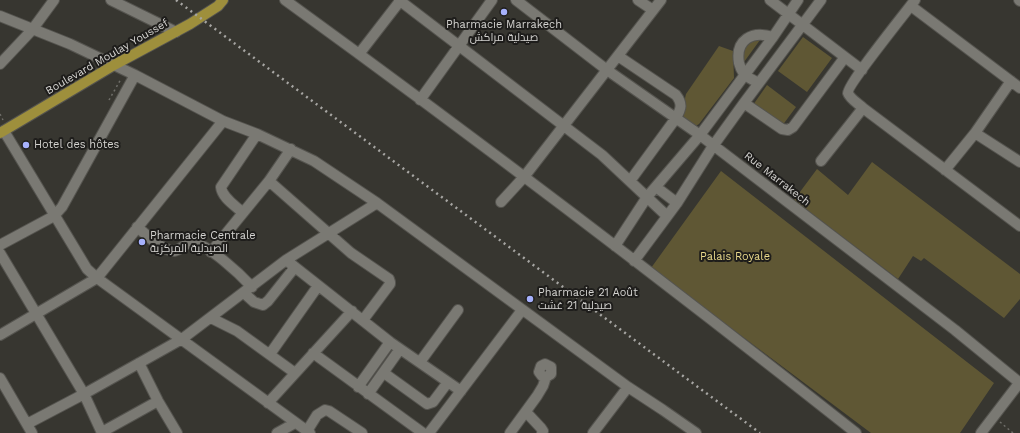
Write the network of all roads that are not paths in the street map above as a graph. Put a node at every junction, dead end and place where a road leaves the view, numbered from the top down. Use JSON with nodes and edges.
{"nodes":[{"id":1,"x":54,"y":0,"type":"edge"},
{"id":2,"x":110,"y":0,"type":"edge"},
{"id":3,"x":223,"y":0,"type":"edge"},
{"id":4,"x":285,"y":0,"type":"edge"},
{"id":5,"x":399,"y":0,"type":"edge"},
{"id":6,"x":492,"y":0,"type":"edge"},
{"id":7,"x":516,"y":0,"type":"edge"},
{"id":8,"x":638,"y":0,"type":"edge"},
{"id":9,"x":660,"y":0,"type":"edge"},
{"id":10,"x":770,"y":0,"type":"edge"},
{"id":11,"x":798,"y":0,"type":"edge"},
{"id":12,"x":821,"y":0,"type":"edge"},
{"id":13,"x":913,"y":3,"type":"edge"},
{"id":14,"x":653,"y":10,"type":"junction"},
{"id":15,"x":788,"y":13,"type":"junction"},
{"id":16,"x":0,"y":16,"type":"edge"},
{"id":17,"x":803,"y":25,"type":"junction"},
{"id":18,"x":32,"y":30,"type":"junction"},
{"id":19,"x":176,"y":32,"type":"junction"},
{"id":20,"x":773,"y":37,"type":"junction"},
{"id":21,"x":458,"y":46,"type":"junction"},
{"id":22,"x":360,"y":54,"type":"junction"},
{"id":23,"x":618,"y":56,"type":"junction"},
{"id":24,"x":845,"y":57,"type":"junction"},
{"id":25,"x":0,"y":64,"type":"edge"},
{"id":26,"x":114,"y":65,"type":"junction"},
{"id":27,"x":607,"y":70,"type":"junction"},
{"id":28,"x":862,"y":70,"type":"junction"},
{"id":29,"x":744,"y":75,"type":"junction"},
{"id":30,"x":133,"y":79,"type":"junction"},
{"id":31,"x":1011,"y":82,"type":"junction"},
{"id":32,"x":758,"y":83,"type":"junction"},
{"id":33,"x":1020,"y":88,"type":"edge"},
{"id":34,"x":420,"y":100,"type":"junction"},
{"id":35,"x":744,"y":103,"type":"junction"},
{"id":36,"x":863,"y":108,"type":"junction"},
{"id":37,"x":676,"y":118,"type":"junction"},
{"id":38,"x":223,"y":121,"type":"junction"},
{"id":39,"x":563,"y":126,"type":"junction"},
{"id":40,"x":4,"y":131,"type":"edge"},
{"id":41,"x":975,"y":133,"type":"junction"},
{"id":42,"x":257,"y":134,"type":"junction"},
{"id":43,"x":700,"y":135,"type":"junction"},
{"id":44,"x":713,"y":146,"type":"junction"},
{"id":45,"x":291,"y":149,"type":"junction"},
{"id":46,"x":821,"y":161,"type":"dead end"},
{"id":47,"x":1020,"y":162,"type":"edge"},
{"id":48,"x":946,"y":170,"type":"junction"},
{"id":49,"x":524,"y":177,"type":"junction"},
{"id":50,"x":269,"y":181,"type":"junction"},
{"id":51,"x":630,"y":181,"type":"junction"},
{"id":52,"x":656,"y":186,"type":"junction"},
{"id":53,"x":648,"y":197,"type":"junction"},
{"id":54,"x":501,"y":202,"type":"dead end"},
{"id":55,"x":377,"y":203,"type":"junction"},
{"id":56,"x":677,"y":203,"type":"junction"},
{"id":57,"x":243,"y":213,"type":"junction"},
{"id":58,"x":54,"y":216,"type":"junction"},
{"id":59,"x":667,"y":216,"type":"junction"},
{"id":60,"x":1020,"y":226,"type":"edge"},
{"id":61,"x":137,"y":227,"type":"junction"},
{"id":62,"x":328,"y":234,"type":"junction"},
{"id":63,"x":0,"y":245,"type":"edge"},
{"id":64,"x":615,"y":246,"type":"junction"},
{"id":65,"x":212,"y":252,"type":"junction"},
{"id":66,"x":0,"y":253,"type":"edge"},
{"id":67,"x":634,"y":261,"type":"junction"},
{"id":68,"x":291,"y":264,"type":"junction"},
{"id":69,"x":97,"y":278,"type":"junction"},
{"id":70,"x":318,"y":286,"type":"junction"},
{"id":71,"x":248,"y":290,"type":"junction"},
{"id":72,"x":458,"y":310,"type":"dead end"},
{"id":73,"x":522,"y":310,"type":"junction"},
{"id":74,"x":352,"y":311,"type":"junction"},
{"id":75,"x":36,"y":314,"type":"junction"},
{"id":76,"x":211,"y":318,"type":"junction"},
{"id":77,"x":363,"y":320,"type":"junction"},
{"id":78,"x":0,"y":335,"type":"edge"},
{"id":79,"x":182,"y":339,"type":"junction"},
{"id":80,"x":390,"y":342,"type":"junction"},
{"id":81,"x":400,"y":349,"type":"junction"},
{"id":82,"x":313,"y":353,"type":"junction"},
{"id":83,"x":270,"y":354,"type":"junction"},
{"id":84,"x":420,"y":362,"type":"junction"},
{"id":85,"x":139,"y":363,"type":"junction"},
{"id":86,"x":295,"y":373,"type":"junction"},
{"id":87,"x":384,"y":373,"type":"junction"},
{"id":88,"x":546,"y":377,"type":"dead end"},
{"id":89,"x":0,"y":378,"type":"edge"},
{"id":90,"x":448,"y":382,"type":"junction"},
{"id":91,"x":1020,"y":382,"type":"edge"},
{"id":92,"x":358,"y":387,"type":"junction"},
{"id":93,"x":628,"y":387,"type":"junction"},
{"id":94,"x":461,"y":391,"type":"junction"},
{"id":95,"x":84,"y":394,"type":"junction"},
{"id":96,"x":368,"y":394,"type":"junction"},
{"id":97,"x":158,"y":401,"type":"junction"},
{"id":98,"x":268,"y":403,"type":"junction"},
{"id":99,"x":526,"y":412,"type":"junction"},
{"id":100,"x":295,"y":423,"type":"junction"},
{"id":101,"x":27,"y":424,"type":"junction"},
{"id":102,"x":308,"y":432,"type":"edge"},
{"id":103,"x":32,"y":433,"type":"edge"},
{"id":104,"x":102,"y":433,"type":"edge"},
{"id":105,"x":177,"y":433,"type":"edge"},
{"id":106,"x":278,"y":433,"type":"edge"},
{"id":107,"x":362,"y":433,"type":"edge"},
{"id":108,"x":423,"y":433,"type":"edge"},
{"id":109,"x":429,"y":433,"type":"edge"},
{"id":110,"x":510,"y":433,"type":"edge"},
{"id":111,"x":542,"y":433,"type":"edge"},
{"id":112,"x":593,"y":433,"type":"edge"},
{"id":113,"x":696,"y":433,"type":"edge"},
{"id":114,"x":856,"y":433,"type":"edge"},
{"id":115,"x":981,"y":433,"type":"edge"}],
"edges":[{"from":1,"to":18,"type":"street"},
{"from":2,"to":19,"type":"street"},
{"from":3,"to":19,"type":"main road","name":"Boulevard Moulay Youssef"},
{"from":4,"to":22,"type":"street"},
{"from":5,"to":21,"type":"street"},
{"from":5,"to":22,"type":"street"},
{"from":6,"to":21,"type":"street"},
{"from":7,"to":27,"type":"street","name":"Rue Marrakech"},
{"from":8,"to":14,"type":"street"},
{"from":9,"to":14,"type":"street"},
{"from":10,"to":15,"type":"street"},
{"from":11,"to":15,"type":"street"},
{"from":12,"to":17,"type":"street"},
{"from":13,"to":28,"type":"street"},
{"from":13,"to":31,"type":"street"},
{"from":14,"to":23,"type":"street"},
{"from":15,"to":17,"type":"street"},
{"from":15,"to":20,"type":"street"},
{"from":16,"to":18,"type":"street"},
{"from":17,"to":24,"type":"street"},
{"from":17,"to":32,"type":"street"},
{"from":18,"to":25,"type":"street"},
{"from":18,"to":26,"type":"street"},
{"from":19,"to":26,"type":"main road","name":"Boulevard Moulay Youssef"},
{"from":20,"to":29,"type":"street"},
{"from":20,"to":29,"type":"street"},
{"from":21,"to":34,"type":"street"},
{"from":21,"to":39,"type":"street"},
{"from":22,"to":34,"type":"street"},
{"from":23,"to":27,"type":"street"},
{"from":23,"to":37,"type":"street"},
{"from":24,"to":28,"type":"street"},
{"from":24,"to":35,"type":"street"},
{"from":26,"to":30,"type":"street"},
{"from":26,"to":40,"type":"main road","name":"Boulevard Moulay Youssef"},
{"from":27,"to":37,"type":"street","name":"Rue Marrakech"},
{"from":27,"to":39,"type":"street"},
{"from":28,"to":36,"type":"street"},
{"from":29,"to":32,"type":"street"},
{"from":29,"to":43,"type":"street"},
{"from":30,"to":38,"type":"street"},
{"from":30,"to":58,"type":"street"},
{"from":31,"to":33,"type":"street"},
{"from":31,"to":41,"type":"street"},
{"from":32,"to":35,"type":"street"},
{"from":34,"to":49,"type":"street"},
{"from":35,"to":44,"type":"street"},
{"from":36,"to":46,"type":"street"},
{"from":36,"to":48,"type":"street"},
{"from":37,"to":43,"type":"street","name":"Rue Marrakech"},
{"from":37,"to":51,"type":"street"},
{"from":38,"to":42,"type":"street"},
{"from":38,"to":61,"type":"street"},
{"from":39,"to":49,"type":"street"},
{"from":39,"to":51,"type":"street"},
{"from":40,"to":58,"type":"street"},
{"from":41,"to":47,"type":"street"},
{"from":41,"to":48,"type":"street"},
{"from":42,"to":45,"type":"street"},
{"from":42,"to":57,"type":"street"},
{"from":43,"to":44,"type":"street","name":"Rue Marrakech"},
{"from":43,"to":52,"type":"street"},
{"from":44,"to":56,"type":"street"},
{"from":44,"to":91,"type":"street","name":"Rue Marrakech"},
{"from":45,"to":50,"type":"street"},
{"from":45,"to":55,"type":"street"},
{"from":48,"to":60,"type":"street"},
{"from":49,"to":54,"type":"street"},
{"from":49,"to":64,"type":"street"},
{"from":50,"to":57,"type":"street"},
{"from":50,"to":62,"type":"street"},
{"from":51,"to":53,"type":"street"},
{"from":52,"to":53,"type":"street"},
{"from":52,"to":56,"type":"street"},
{"from":53,"to":59,"type":"street"},
{"from":53,"to":64,"type":"street"},
{"from":55,"to":62,"type":"street"},
{"from":55,"to":73,"type":"street"},
{"from":56,"to":59,"type":"street"},
{"from":57,"to":65,"type":"street"},
{"from":58,"to":63,"type":"street"},
{"from":58,"to":69,"type":"street"},
{"from":59,"to":67,"type":"street"},
{"from":61,"to":65,"type":"street"},
{"from":61,"to":69,"type":"street"},
{"from":62,"to":68,"type":"street"},
{"from":62,"to":77,"type":"street"},
{"from":64,"to":67,"type":"street"},
{"from":65,"to":71,"type":"street"},
{"from":66,"to":75,"type":"street"},
{"from":67,"to":114,"type":"street"},
{"from":68,"to":70,"type":"street"},
{"from":68,"to":71,"type":"street"},
{"from":68,"to":71,"type":"street"},
{"from":69,"to":75,"type":"street"},
{"from":69,"to":79,"type":"street"},
{"from":70,"to":74,"type":"street"},
{"from":70,"to":83,"type":"street"},
{"from":71,"to":76,"type":"street"},
{"from":72,"to":84,"type":"street"},
{"from":73,"to":93,"type":"street"},
{"from":73,"to":94,"type":"street"},
{"from":74,"to":77,"type":"street"},
{"from":74,"to":82,"type":"street"},
{"from":75,"to":78,"type":"street"},
{"from":75,"to":95,"type":"street"},
{"from":76,"to":79,"type":"street"},
{"from":76,"to":83,"type":"street"},
{"from":77,"to":80,"type":"street"},
{"from":79,"to":85,"type":"street"},
{"from":79,"to":98,"type":"street"},
{"from":80,"to":81,"type":"street"},
{"from":80,"to":92,"type":"street"},
{"from":81,"to":84,"type":"street"},
{"from":81,"to":87,"type":"street"},
{"from":82,"to":86,"type":"street"},
{"from":82,"to":92,"type":"street"},
{"from":83,"to":86,"type":"street"},
{"from":84,"to":90,"type":"street"},
{"from":85,"to":95,"type":"street"},
{"from":85,"to":97,"type":"street"},
{"from":86,"to":98,"type":"street"},
{"from":87,"to":90,"type":"street"},
{"from":87,"to":96,"type":"street"},
{"from":88,"to":99,"type":"street"},
{"from":89,"to":101,"type":"street"},
{"from":90,"to":94,"type":"street"},
{"from":91,"to":115,"type":"street"},
{"from":92,"to":96,"type":"street"},
{"from":93,"to":112,"type":"street"},
{"from":93,"to":113,"type":"street"},
{"from":94,"to":109,"type":"street"},
{"from":95,"to":101,"type":"street"},
{"from":95,"to":104,"type":"street"},
{"from":96,"to":108,"type":"street"},
{"from":97,"to":104,"type":"street"},
{"from":97,"to":105,"type":"street"},
{"from":98,"to":100,"type":"street"},
{"from":99,"to":110,"type":"street"},
{"from":99,"to":111,"type":"street"},
{"from":100,"to":102,"type":"street"},
{"from":100,"to":106,"type":"street"},
{"from":101,"to":103,"type":"street"},
{"from":102,"to":107,"type":"street"}]}
